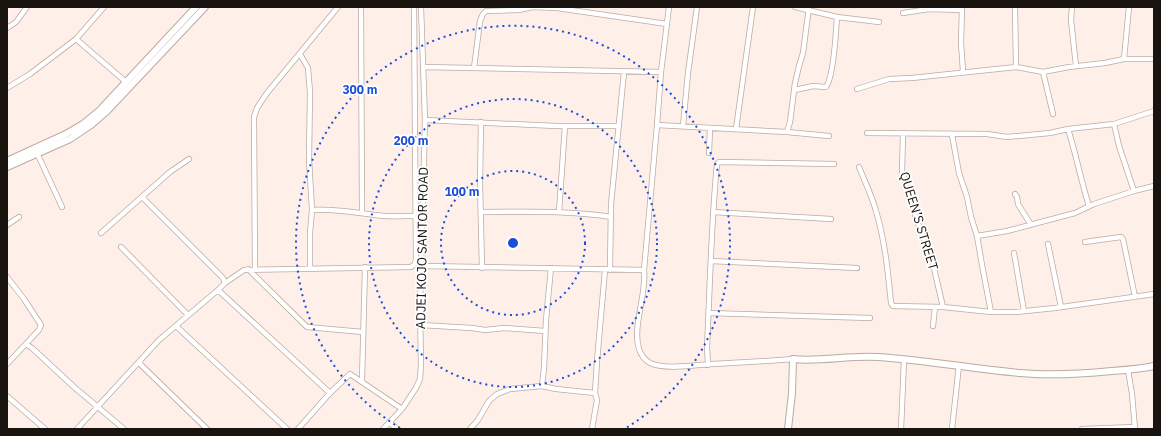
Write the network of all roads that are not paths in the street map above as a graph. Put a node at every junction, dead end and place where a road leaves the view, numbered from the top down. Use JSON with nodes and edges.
{"nodes":[{"id":1,"x":27,"y":7,"type":"edge"},
{"id":2,"x":104,"y":7,"type":"edge"},
{"id":3,"x":196,"y":7,"type":"edge"},
{"id":4,"x":205,"y":7,"type":"edge"},
{"id":5,"x":338,"y":7,"type":"edge"},
{"id":6,"x":361,"y":7,"type":"edge"},
{"id":7,"x":414,"y":7,"type":"edge"},
{"id":8,"x":421,"y":7,"type":"edge"},
{"id":9,"x":532,"y":7,"type":"edge"},
{"id":10,"x":669,"y":7,"type":"edge"},
{"id":11,"x":697,"y":7,"type":"edge"},
{"id":12,"x":753,"y":7,"type":"edge"},
{"id":13,"x":795,"y":7,"type":"edge"},
{"id":14,"x":1015,"y":7,"type":"edge"},
{"id":15,"x":1072,"y":7,"type":"edge"},
{"id":16,"x":1129,"y":7,"type":"edge"},
{"id":17,"x":962,"y":8,"type":"edge"},
{"id":18,"x":99,"y":9,"type":"edge"},
{"id":19,"x":809,"y":9,"type":"edge"},
{"id":20,"x":903,"y":14,"type":"dead end"},
{"id":21,"x":837,"y":17,"type":"junction"},
{"id":22,"x":879,"y":22,"type":"dead end"},
{"id":23,"x":667,"y":24,"type":"junction"},
{"id":24,"x":7,"y":28,"type":"edge"},
{"id":25,"x":76,"y":39,"type":"junction"},
{"id":26,"x":300,"y":54,"type":"junction"},
{"id":27,"x":1124,"y":59,"type":"junction"},
{"id":28,"x":1154,"y":59,"type":"edge"},
{"id":29,"x":1076,"y":66,"type":"junction"},
{"id":30,"x":423,"y":67,"type":"junction"},
{"id":31,"x":1016,"y":67,"type":"junction"},
{"id":32,"x":474,"y":68,"type":"junction"},
{"id":33,"x":624,"y":72,"type":"junction"},
{"id":34,"x":661,"y":72,"type":"junction"},
{"id":35,"x":963,"y":72,"type":"junction"},
{"id":36,"x":1043,"y":72,"type":"junction"},
{"id":37,"x":126,"y":82,"type":"junction"},
{"id":38,"x":7,"y":88,"type":"edge"},
{"id":39,"x":857,"y":89,"type":"dead end"},
{"id":40,"x":795,"y":90,"type":"junction"},
{"id":41,"x":1154,"y":111,"type":"edge"},
{"id":42,"x":1052,"y":114,"type":"dead end"},
{"id":43,"x":424,"y":120,"type":"junction"},
{"id":44,"x":481,"y":122,"type":"junction"},
{"id":45,"x":1114,"y":124,"type":"junction"},
{"id":46,"x":657,"y":125,"type":"junction"},
{"id":47,"x":565,"y":126,"type":"junction"},
{"id":48,"x":619,"y":126,"type":"junction"},
{"id":49,"x":683,"y":126,"type":"junction"},
{"id":50,"x":710,"y":128,"type":"junction"},
{"id":51,"x":736,"y":129,"type":"junction"},
{"id":52,"x":1068,"y":129,"type":"junction"},
{"id":53,"x":787,"y":132,"type":"junction"},
{"id":54,"x":867,"y":133,"type":"dead end"},
{"id":55,"x":903,"y":134,"type":"junction"},
{"id":56,"x":952,"y":134,"type":"junction"},
{"id":57,"x":828,"y":136,"type":"dead end"},
{"id":58,"x":709,"y":152,"type":"dead end"},
{"id":59,"x":37,"y":153,"type":"junction"},
{"id":60,"x":189,"y":159,"type":"dead end"},
{"id":61,"x":7,"y":161,"type":"edge"},
{"id":62,"x":834,"y":164,"type":"dead end"},
{"id":63,"x":7,"y":167,"type":"edge"},
{"id":64,"x":859,"y":167,"type":"dead end"},
{"id":65,"x":1154,"y":186,"type":"edge"},
{"id":66,"x":1134,"y":191,"type":"junction"},
{"id":67,"x":1015,"y":194,"type":"dead end"},
{"id":68,"x":142,"y":197,"type":"junction"},
{"id":69,"x":1089,"y":206,"type":"junction"},
{"id":70,"x":62,"y":207,"type":"dead end"},
{"id":71,"x":312,"y":210,"type":"junction"},
{"id":72,"x":362,"y":212,"type":"junction"},
{"id":73,"x":481,"y":212,"type":"junction"},
{"id":74,"x":559,"y":212,"type":"junction"},
{"id":75,"x":713,"y":212,"type":"junction"},
{"id":76,"x":415,"y":216,"type":"junction"},
{"id":77,"x":19,"y":217,"type":"dead end"},
{"id":78,"x":611,"y":217,"type":"junction"},
{"id":79,"x":831,"y":219,"type":"dead end"},
{"id":80,"x":7,"y":225,"type":"edge"},
{"id":81,"x":1031,"y":225,"type":"junction"},
{"id":82,"x":101,"y":233,"type":"dead end"},
{"id":83,"x":977,"y":236,"type":"junction"},
{"id":84,"x":1085,"y":242,"type":"dead end"},
{"id":85,"x":1048,"y":244,"type":"dead end"},
{"id":86,"x":121,"y":247,"type":"dead end"},
{"id":87,"x":1014,"y":253,"type":"dead end"},
{"id":88,"x":711,"y":262,"type":"junction"},
{"id":89,"x":422,"y":266,"type":"junction"},
{"id":90,"x":365,"y":267,"type":"junction"},
{"id":91,"x":310,"y":268,"type":"junction"},
{"id":92,"x":482,"y":268,"type":"junction"},
{"id":93,"x":551,"y":268,"type":"junction"},
{"id":94,"x":857,"y":268,"type":"dead end"},
{"id":95,"x":248,"y":269,"type":"junction"},
{"id":96,"x":255,"y":269,"type":"junction"},
{"id":97,"x":608,"y":270,"type":"junction"},
{"id":98,"x":644,"y":270,"type":"junction"},
{"id":99,"x":7,"y":277,"type":"edge"},
{"id":100,"x":225,"y":283,"type":"junction"},
{"id":101,"x":218,"y":290,"type":"junction"},
{"id":102,"x":1154,"y":294,"type":"edge"},
{"id":103,"x":1135,"y":297,"type":"junction"},
{"id":104,"x":935,"y":307,"type":"junction"},
{"id":105,"x":943,"y":307,"type":"junction"},
{"id":106,"x":1061,"y":307,"type":"junction"},
{"id":107,"x":1024,"y":311,"type":"junction"},
{"id":108,"x":991,"y":312,"type":"junction"},
{"id":109,"x":709,"y":313,"type":"junction"},
{"id":110,"x":188,"y":315,"type":"junction"},
{"id":111,"x":870,"y":318,"type":"dead end"},
{"id":112,"x":421,"y":325,"type":"junction"},
{"id":113,"x":176,"y":326,"type":"junction"},
{"id":114,"x":933,"y":326,"type":"dead end"},
{"id":115,"x":545,"y":330,"type":"junction"},
{"id":116,"x":363,"y":332,"type":"junction"},
{"id":117,"x":26,"y":344,"type":"junction"},
{"id":118,"x":793,"y":360,"type":"junction"},
{"id":119,"x":904,"y":360,"type":"junction"},
{"id":120,"x":138,"y":363,"type":"junction"},
{"id":121,"x":7,"y":364,"type":"edge"},
{"id":122,"x":708,"y":365,"type":"junction"},
{"id":123,"x":959,"y":365,"type":"junction"},
{"id":124,"x":1154,"y":366,"type":"edge"},
{"id":125,"x":1128,"y":370,"type":"junction"},
{"id":126,"x":362,"y":381,"type":"junction"},
{"id":127,"x":542,"y":386,"type":"junction"},
{"id":128,"x":330,"y":393,"type":"junction"},
{"id":129,"x":595,"y":393,"type":"junction"},
{"id":130,"x":7,"y":396,"type":"edge"},
{"id":131,"x":98,"y":406,"type":"junction"},
{"id":132,"x":402,"y":409,"type":"junction"},
{"id":133,"x":389,"y":422,"type":"junction"},
{"id":134,"x":1135,"y":428,"type":"edge"},
{"id":135,"x":45,"y":429,"type":"edge"},
{"id":136,"x":77,"y":429,"type":"edge"},
{"id":137,"x":124,"y":429,"type":"edge"},
{"id":138,"x":207,"y":429,"type":"edge"},
{"id":139,"x":287,"y":429,"type":"edge"},
{"id":140,"x":298,"y":429,"type":"edge"},
{"id":141,"x":383,"y":429,"type":"edge"},
{"id":142,"x":397,"y":429,"type":"edge"},
{"id":143,"x":470,"y":429,"type":"edge"},
{"id":144,"x":592,"y":429,"type":"edge"},
{"id":145,"x":788,"y":429,"type":"edge"},
{"id":146,"x":901,"y":429,"type":"edge"},
{"id":147,"x":952,"y":429,"type":"edge"},
{"id":148,"x":1082,"y":429,"type":"edge"}],
"edges":[{"from":1,"to":24,"type":"street"},
{"from":2,"to":18,"type":"street"},
{"from":3,"to":37,"type":"street"},
{"from":4,"to":59,"type":"street"},
{"from":5,"to":26,"type":"street"},
{"from":6,"to":72,"type":"street"},
{"from":7,"to":76,"type":"street"},
{"from":8,"to":30,"type":"street","name":"ADJEI KOJO SANTOR ROAD"},
{"from":9,"to":23,"type":"street"},
{"from":9,"to":32,"type":"street"},
{"from":10,"to":23,"type":"street"},
{"from":11,"to":49,"type":"street"},
{"from":12,"to":51,"type":"street"},
{"from":13,"to":19,"type":"street"},
{"from":14,"to":31,"type":"street"},
{"from":15,"to":29,"type":"street"},
{"from":16,"to":27,"type":"street"},
{"from":17,"to":20,"type":"street"},
{"from":17,"to":35,"type":"street"},
{"from":18,"to":25,"type":"street"},
{"from":19,"to":21,"type":"street"},
{"from":19,"to":40,"type":"street"},
{"from":21,"to":22,"type":"street"},
{"from":21,"to":40,"type":"street"},
{"from":23,"to":34,"type":"street"},
{"from":25,"to":37,"type":"street"},
{"from":25,"to":38,"type":"street"},
{"from":26,"to":71,"type":"street"},
{"from":26,"to":96,"type":"street"},
{"from":27,"to":28,"type":"street"},
{"from":27,"to":29,"type":"street"},
{"from":29,"to":36,"type":"street"},
{"from":30,"to":32,"type":"street"},
{"from":30,"to":43,"type":"street","name":"ADJEI KOJO SANTOR ROAD"},
{"from":31,"to":35,"type":"street"},
{"from":31,"to":36,"type":"street"},
{"from":32,"to":33,"type":"street"},
{"from":33,"to":34,"type":"street"},
{"from":33,"to":48,"type":"street"},
{"from":34,"to":46,"type":"street"},
{"from":35,"to":39,"type":"street"},
{"from":36,"to":42,"type":"street"},
{"from":37,"to":61,"type":"street"},
{"from":40,"to":53,"type":"street"},
{"from":41,"to":45,"type":"street"},
{"from":43,"to":44,"type":"street"},
{"from":43,"to":89,"type":"street","name":"ADJEI KOJO SANTOR ROAD"},
{"from":44,"to":47,"type":"street"},
{"from":44,"to":73,"type":"street"},
{"from":45,"to":52,"type":"street"},
{"from":45,"to":66,"type":"street"},
{"from":46,"to":49,"type":"street"},
{"from":46,"to":98,"type":"street"},
{"from":47,"to":48,"type":"street"},
{"from":47,"to":74,"type":"street"},
{"from":48,"to":78,"type":"street"},
{"from":49,"to":50,"type":"street"},
{"from":50,"to":51,"type":"street"},
{"from":50,"to":58,"type":"street"},
{"from":51,"to":53,"type":"street"},
{"from":52,"to":56,"type":"street"},
{"from":52,"to":69,"type":"street"},
{"from":53,"to":57,"type":"street"},
{"from":54,"to":55,"type":"street"},
{"from":55,"to":56,"type":"street"},
{"from":55,"to":105,"type":"street","name":"QUEEN’S STREET"},
{"from":56,"to":83,"type":"street"},
{"from":59,"to":63,"type":"street"},
{"from":59,"to":70,"type":"street"},
{"from":60,"to":68,"type":"street"},
{"from":62,"to":75,"type":"street"},
{"from":64,"to":104,"type":"street"},
{"from":65,"to":66,"type":"street"},
{"from":66,"to":69,"type":"street"},
{"from":67,"to":81,"type":"street"},
{"from":68,"to":82,"type":"street"},
{"from":68,"to":100,"type":"street"},
{"from":69,"to":81,"type":"street"},
{"from":71,"to":72,"type":"street"},
{"from":71,"to":91,"type":"street"},
{"from":72,"to":76,"type":"street"},
{"from":73,"to":74,"type":"street"},
{"from":73,"to":92,"type":"street"},
{"from":74,"to":78,"type":"street"},
{"from":75,"to":79,"type":"street"},
{"from":75,"to":88,"type":"street"},
{"from":76,"to":90,"type":"street"},
{"from":77,"to":80,"type":"street"},
{"from":78,"to":97,"type":"street"},
{"from":81,"to":83,"type":"street"},
{"from":83,"to":108,"type":"street"},
{"from":84,"to":103,"type":"street"},
{"from":85,"to":106,"type":"street"},
{"from":86,"to":110,"type":"street"},
{"from":87,"to":107,"type":"street"},
{"from":88,"to":94,"type":"street"},
{"from":88,"to":109,"type":"street"},
{"from":89,"to":92,"type":"street"},
{"from":89,"to":112,"type":"street","name":"ADJEI KOJO SANTOR ROAD"},
{"from":90,"to":91,"type":"street"},
{"from":90,"to":116,"type":"street"},
{"from":91,"to":96,"type":"street"},
{"from":92,"to":93,"type":"street"},
{"from":93,"to":97,"type":"street"},
{"from":93,"to":115,"type":"street"},
{"from":95,"to":96,"type":"street"},
{"from":95,"to":100,"type":"street"},
{"from":95,"to":116,"type":"street"},
{"from":97,"to":98,"type":"street"},
{"from":97,"to":129,"type":"street"},
{"from":98,"to":122,"type":"street"},
{"from":99,"to":117,"type":"street"},
{"from":100,"to":101,"type":"street"},
{"from":101,"to":110,"type":"street"},
{"from":101,"to":128,"type":"street"},
{"from":102,"to":103,"type":"street"},
{"from":103,"to":106,"type":"street"},
{"from":104,"to":105,"type":"street"},
{"from":104,"to":114,"type":"street"},
{"from":105,"to":108,"type":"street"},
{"from":106,"to":107,"type":"street"},
{"from":107,"to":108,"type":"street"},
{"from":109,"to":111,"type":"street"},
{"from":109,"to":122,"type":"street"},
{"from":110,"to":113,"type":"street"},
{"from":112,"to":115,"type":"street"},
{"from":112,"to":132,"type":"street","name":"ADJEI KOJO SANTOR ROAD"},
{"from":113,"to":120,"type":"street"},
{"from":113,"to":139,"type":"street"},
{"from":115,"to":127,"type":"street"},
{"from":116,"to":126,"type":"street"},
{"from":117,"to":121,"type":"street"},
{"from":117,"to":131,"type":"street"},
{"from":118,"to":119,"type":"street"},
{"from":118,"to":122,"type":"street"},
{"from":118,"to":145,"type":"street"},
{"from":119,"to":123,"type":"street"},
{"from":119,"to":146,"type":"street"},
{"from":120,"to":131,"type":"street"},
{"from":120,"to":138,"type":"street"},
{"from":123,"to":125,"type":"street"},
{"from":123,"to":147,"type":"street"},
{"from":124,"to":125,"type":"street"},
{"from":125,"to":134,"type":"street"},
{"from":126,"to":128,"type":"street"},
{"from":126,"to":132,"type":"street"},
{"from":127,"to":129,"type":"street"},
{"from":127,"to":143,"type":"street"},
{"from":128,"to":140,"type":"street"},
{"from":129,"to":144,"type":"street"},
{"from":130,"to":135,"type":"street"},
{"from":131,"to":136,"type":"street"},
{"from":131,"to":137,"type":"street"},
{"from":132,"to":133,"type":"street","name":"ADJEI KOJO SANTOR ROAD"},
{"from":133,"to":141,"type":"street","name":"ADJEI KOJO SANTOR ROAD"},
{"from":133,"to":142,"type":"street"},
{"from":134,"to":148,"type":"street"}]}
